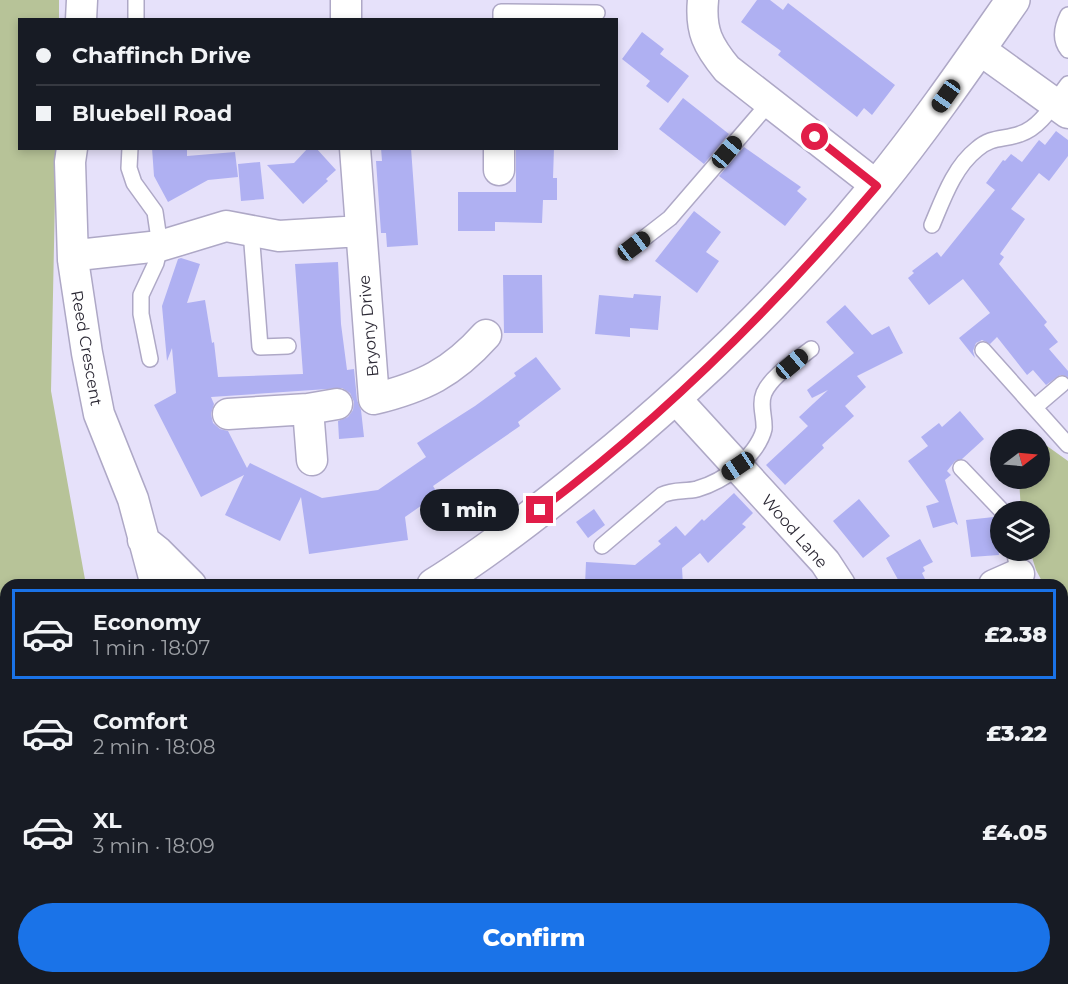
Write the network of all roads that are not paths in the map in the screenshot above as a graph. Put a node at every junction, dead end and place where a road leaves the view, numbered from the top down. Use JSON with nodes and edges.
{"nodes":[{"id":1,"x":82,"y":0,"type":"edge"},
{"id":2,"x":136,"y":0,"type":"edge"},
{"id":3,"x":346,"y":0,"type":"edge"},
{"id":4,"x":703,"y":0,"type":"edge"},
{"id":5,"x":1013,"y":0,"type":"edge"},
{"id":6,"x":597,"y":14,"type":"dead end"},
{"id":7,"x":1068,"y":15,"type":"edge"},
{"id":8,"x":81,"y":18,"type":"edge"},
{"id":9,"x":136,"y":18,"type":"edge"},
{"id":10,"x":346,"y":18,"type":"edge"},
{"id":11,"x":501,"y":18,"type":"edge"},
{"id":12,"x":979,"y":49,"type":"junction"},
{"id":13,"x":1068,"y":50,"type":"edge"},
{"id":14,"x":1063,"y":100,"type":"edge"},
{"id":15,"x":770,"y":102,"type":"junction"},
{"id":16,"x":72,"y":150,"type":"edge"},
{"id":17,"x":130,"y":150,"type":"edge"},
{"id":18,"x":355,"y":150,"type":"edge"},
{"id":19,"x":877,"y":186,"type":"junction"},
{"id":20,"x":932,"y":225,"type":"dead end"},
{"id":21,"x":251,"y":231,"type":"junction"},
{"id":22,"x":361,"y":231,"type":"junction"},
{"id":23,"x":160,"y":246,"type":"junction"},
{"id":24,"x":634,"y":246,"type":"dead end"},
{"id":25,"x":73,"y":260,"type":"junction"},
{"id":26,"x":486,"y":336,"type":"dead end"},
{"id":27,"x":288,"y":346,"type":"dead end"},
{"id":28,"x":811,"y":348,"type":"dead end"},
{"id":29,"x":983,"y":350,"type":"dead end"},
{"id":30,"x":150,"y":359,"type":"dead end"},
{"id":31,"x":1062,"y":384,"type":"dead end"},
{"id":32,"x":675,"y":398,"type":"junction"},
{"id":33,"x":357,"y":401,"type":"junction"},
{"id":34,"x":1035,"y":407,"type":"junction"},
{"id":35,"x":308,"y":409,"type":"junction"},
{"id":36,"x":228,"y":414,"type":"dead end"},
{"id":37,"x":1068,"y":445,"type":"edge"},
{"id":38,"x":312,"y":460,"type":"dead end"},
{"id":39,"x":738,"y":466,"type":"junction"},
{"id":40,"x":961,"y":468,"type":"dead end"},
{"id":41,"x":992,"y":501,"type":"edge"},
{"id":42,"x":143,"y":540,"type":"junction"},
{"id":43,"x":602,"y":546,"type":"dead end"},
{"id":44,"x":154,"y":579,"type":"edge"},
{"id":45,"x":185,"y":579,"type":"edge"},
{"id":46,"x":443,"y":579,"type":"edge"},
{"id":47,"x":836,"y":579,"type":"edge"}],
"edges":[{"from":1,"to":8,"type":"street"},
{"from":2,"to":9,"type":"lane"},
{"from":3,"to":10,"type":"street"},
{"from":4,"to":15,"type":"street"},
{"from":5,"to":12,"type":"street"},
{"from":6,"to":11,"type":"lane"},
{"from":7,"to":13,"type":"lane"},
{"from":12,"to":14,"type":"street"},
{"from":12,"to":19,"type":"street"},
{"from":14,"to":20,"type":"lane"},
{"from":15,"to":19,"type":"street"},
{"from":15,"to":24,"type":"lane"},
{"from":16,"to":25,"type":"street","name":"Reed Crescent"},
{"from":17,"to":23,"type":"lane"},
{"from":18,"to":22,"type":"street","name":"Bryony Drive"},
{"from":19,"to":32,"type":"street"},
{"from":21,"to":22,"type":"street"},
{"from":21,"to":23,"type":"street"},
{"from":21,"to":27,"type":"lane"},
{"from":22,"to":33,"type":"street","name":"Bryony Drive"},
{"from":23,"to":25,"type":"street"},
{"from":23,"to":30,"type":"lane"},
{"from":25,"to":42,"type":"street","name":"Reed Crescent"},
{"from":26,"to":33,"type":"street","name":"Bryony Drive"},
{"from":28,"to":39,"type":"lane"},
{"from":29,"to":34,"type":"lane"},
{"from":31,"to":34,"type":"lane"},
{"from":32,"to":39,"type":"street","name":"Wood Lane"},
{"from":32,"to":46,"type":"street"},
{"from":33,"to":35,"type":"street"},
{"from":34,"to":37,"type":"lane"},
{"from":35,"to":36,"type":"street"},
{"from":35,"to":38,"type":"street"},
{"from":39,"to":43,"type":"lane"},
{"from":39,"to":47,"type":"street","name":"Wood Lane"},
{"from":40,"to":41,"type":"lane"},
{"from":42,"to":44,"type":"street","name":"Reed Crescent"},
{"from":42,"to":45,"type":"street"}]}
